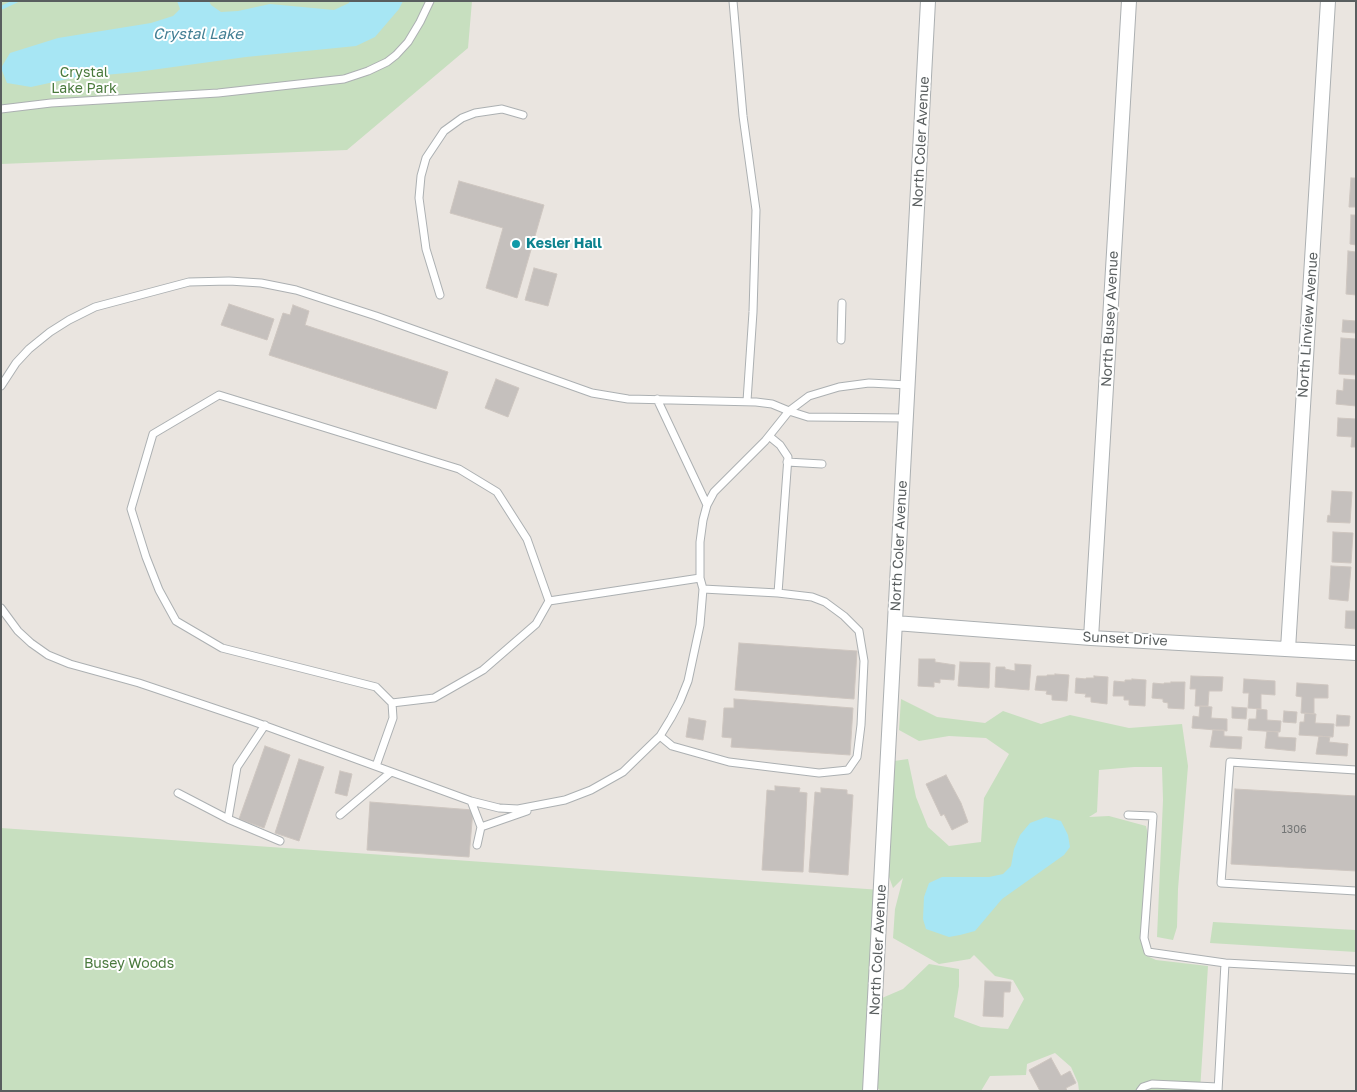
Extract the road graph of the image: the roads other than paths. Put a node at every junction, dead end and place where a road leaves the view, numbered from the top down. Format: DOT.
graph roads {
  1 [pos="430,1"];
  2 [pos="733,1"];
  3 [pos="928,1"];
  4 [pos="1129,1"];
  5 [pos="1328,1"];
  6 [pos="1,109"];
  7 [pos="523,115"];
  8 [pos="440,295"];
  9 [pos="842,303"];
  10 [pos="841,340"];
  11 [pos="908,384"];
  12 [pos="1,386"];
  13 [pos="657,399"];
  14 [pos="747,401"];
  15 [pos="789,411"];
  16 [pos="906,418"];
  17 [pos="769,436"];
  18 [pos="787,462"];
  19 [pos="822,464"];
  20 [pos="707,505"];
  21 [pos="700,578"];
  22 [pos="703,589"];
  23 [pos="778,593"];
  24 [pos="550,601"];
  25 [pos="1,608"];
  26 [pos="895,623"];
  27 [pos="1091,638"];
  28 [pos="1288,649"];
  29 [pos="1356,653"];
  30 [pos="392,702"];
  31 [pos="265,725"];
  32 [pos="660,736"];
  33 [pos="376,766"];
  34 [pos="1356,770"];
  35 [pos="391,772"];
  36 [pos="178,793"];
  37 [pos="471,801"];
  38 [pos="541,806"];
  39 [pos="340,815"];
  40 [pos="1128,815"];
  41 [pos="228,819"];
  42 [pos="481,827"];
  43 [pos="280,841"];
  44 [pos="477,845"];
  45 [pos="1356,891"];
  46 [pos="1225,963"];
  47 [pos="1356,970"];
  48 [pos="1218,1089"];
  49 [pos="870,1091"];
  50 [pos="1140,1091"];
  1 -- 6 [label="lane"];
  2 -- 14 [label="lane"];
  3 -- 11 [label="street, North Coler Avenue"];
  4 -- 27 [label="street, North Busey Avenue"];
  5 -- 28 [label="street, North Linview Avenue"];
  7 -- 8 [label="lane"];
  9 -- 10 [label="lane"];
  11 -- 15 [label="lane"];
  11 -- 16 [label="street, North Coler Avenue"];
  12 -- 13 [label="lane"];
  13 -- 14 [label="lane"];
  13 -- 20 [label="lane"];
  14 -- 15 [label="lane"];
  15 -- 16 [label="lane"];
  15 -- 17 [label="lane"];
  16 -- 26 [label="street, North Coler Avenue"];
  17 -- 18 [label="lane"];
  17 -- 20 [label="lane"];
  18 -- 19 [label="lane"];
  18 -- 23 [label="lane"];
  20 -- 21 [label="lane"];
  21 -- 22 [label="lane"];
  21 -- 24 [label="lane"];
  22 -- 23 [label="lane"];
  22 -- 32 [label="lane"];
  23 -- 32 [label="lane"];
  24 -- 30 [label="lane"];
  24 -- 30 [label="lane"];
  25 -- 31 [label="lane"];
  26 -- 27 [label="street, Sunset Drive"];
  26 -- 49 [label="street, North Coler Avenue"];
  27 -- 28 [label="street, Sunset Drive"];
  28 -- 29 [label="street, Sunset Drive"];
  30 -- 33 [label="lane"];
  31 -- 33 [label="lane"];
  31 -- 41 [label="lane"];
  32 -- 38 [label="lane"];
  33 -- 35 [label="lane"];
  34 -- 45 [label="lane"];
  35 -- 37 [label="lane"];
  35 -- 39 [label="lane"];
  36 -- 41 [label="lane"];
  37 -- 38 [label="lane"];
  37 -- 42 [label="lane"];
  38 -- 42 [label="lane"];
  40 -- 46 [label="lane"];
  41 -- 43 [label="lane"];
  42 -- 44 [label="lane"];
  46 -- 47 [label="lane"];
  46 -- 48 [label="lane"];
  48 -- 50 [label="lane"];
}
